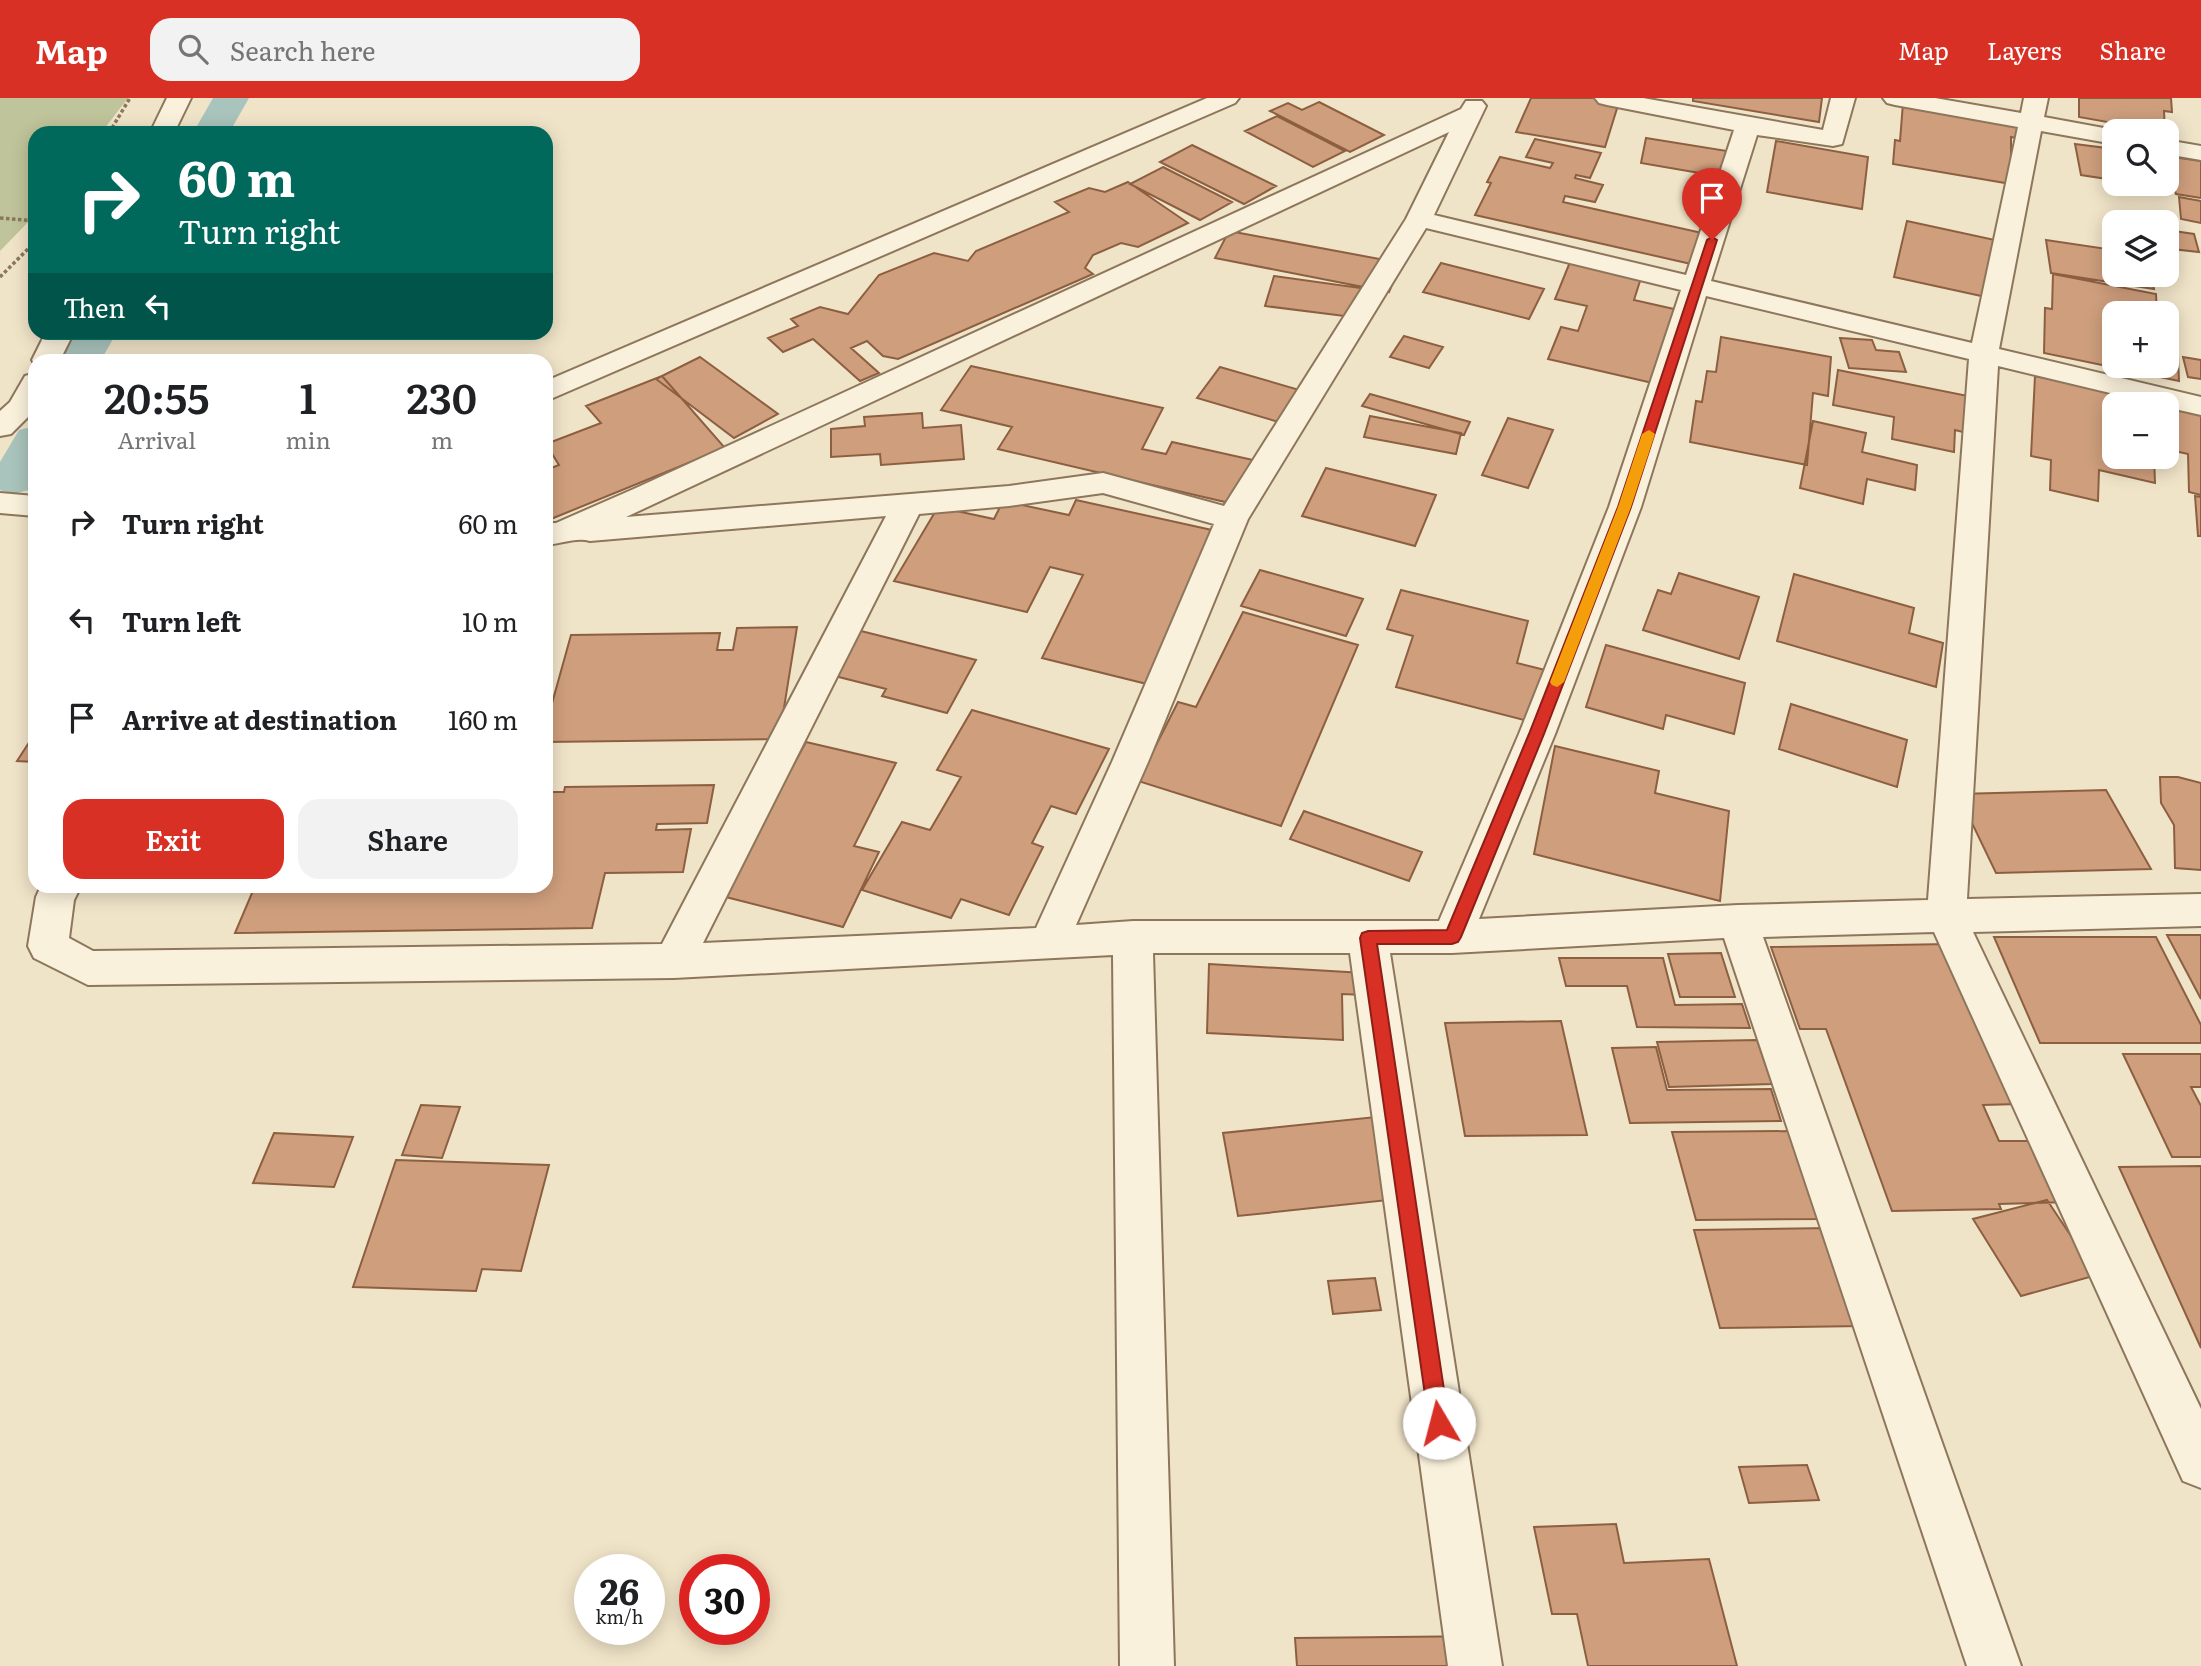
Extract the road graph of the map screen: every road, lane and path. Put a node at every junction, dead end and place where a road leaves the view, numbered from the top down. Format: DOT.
graph roads {
  1 [pos="130,98"];
  2 [pos="179,98"];
  3 [pos="1227,98"];
  4 [pos="1607,98"];
  5 [pos="1843,98"];
  6 [pos="1895,98"];
  7 [pos="1474,106"];
  8 [pos="2034,110"];
  9 [pos="1748,124"];
  10 [pos="112,126"];
  11 [pos="165,126"];
  12 [pos="2102,133"];
  13 [pos="2179,149"];
  14 [pos="2201,153"];
  15 [pos="0,218"];
  16 [pos="1419,219"];
  17 [pos="28,220"];
  18 [pos="28,249"];
  19 [pos="0,277"];
  20 [pos="1697,286"];
  21 [pos="1984,354"];
  22 [pos="553,389"];
  23 [pos="28,395"];
  24 [pos="2201,405"];
  25 [pos="1,429"];
  26 [pos="0,502"];
  27 [pos="28,505"];
  28 [pos="908,505"];
  29 [pos="1232,519"];
  30 [pos="554,533"];
  31 [pos="58,893"];
  32 [pos="2201,910"];
  33 [pos="1946,916"];
  34 [pos="1738,921"];
  35 [pos="1133,937"];
  36 [pos="1452,937"];
  37 [pos="1368,938"];
  38 [pos="1048,944"];
  39 [pos="674,961"];
  40 [pos="2201,1463"];
  41 [pos="1147,1666"];
  42 [pos="1475,1666"];
  43 [pos="1994,1666"];
  1 -- 10 [label="path"];
  2 -- 11 [label="street"];
  3 -- 22 [label="street"];
  4 -- 9 [label="street"];
  5 -- 9 [label="street"];
  6 -- 8 [label="street"];
  7 -- 16 [label="street"];
  7 -- 30 [label="street"];
  8 -- 12 [label="street"];
  8 -- 21 [label="street"];
  9 -- 20 [label="street"];
  13 -- 14 [label="street"];
  15 -- 17 [label="path"];
  16 -- 20 [label="street"];
  16 -- 29 [label="street"];
  18 -- 19 [label="path"];
  20 -- 21 [label="street"];
  20 -- 36 [label="street"];
  21 -- 24 [label="street"];
  21 -- 33 [label="street"];
  23 -- 25 [label="street"];
  26 -- 27 [label="street"];
  28 -- 29 [label="street"];
  28 -- 30 [label="street"];
  28 -- 39 [label="street"];
  29 -- 38 [label="street"];
  31 -- 39 [label="street"];
  32 -- 33 [label="street"];
  33 -- 34 [label="street"];
  33 -- 40 [label="street"];
  34 -- 36 [label="street"];
  34 -- 43 [label="street"];
  35 -- 37 [label="street"];
  35 -- 38 [label="street"];
  35 -- 41 [label="street"];
  36 -- 37 [label="street"];
  37 -- 42 [label="street"];
  38 -- 39 [label="street"];
}
